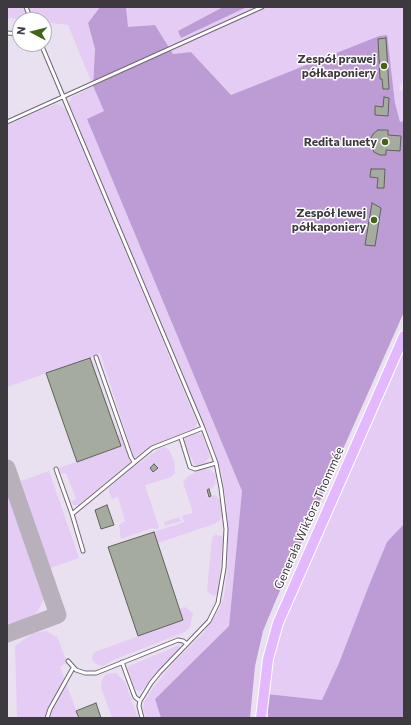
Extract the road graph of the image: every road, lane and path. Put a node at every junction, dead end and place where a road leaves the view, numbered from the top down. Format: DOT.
graph roads {
  1 [pos="262,7"];
  2 [pos="44,52"];
  3 [pos="63,97"];
  4 [pos="7,122"];
  5 [pos="404,336"];
  6 [pos="96,356"];
  7 [pos="203,428"];
  8 [pos="181,438"];
  9 [pos="134,462"];
  10 [pos="216,463"];
  11 [pos="56,469"];
  12 [pos="72,514"];
  13 [pos="83,550"];
  14 [pos="187,644"];
  15 [pos="68,662"];
  16 [pos="122,662"];
  17 [pos="73,668"];
  18 [pos="140,701"];
  19 [pos="47,718"];
  20 [pos="142,718"];
  21 [pos="261,718"];
  1 -- 3 [label="lane"];
  2 -- 3 [label="lane"];
  3 -- 4 [label="lane"];
  3 -- 7 [label="lane"];
  5 -- 21 [label="main road, Generała Wiktora Thommée"];
  6 -- 9 [label="lane"];
  7 -- 8 [label="lane"];
  7 -- 10 [label="lane"];
  8 -- 9 [label="lane"];
  8 -- 10 [label="lane"];
  9 -- 12 [label="lane"];
  10 -- 14 [label="lane"];
  11 -- 12 [label="lane"];
  12 -- 13 [label="lane"];
  14 -- 16 [label="lane"];
  14 -- 18 [label="lane"];
  15 -- 17 [label="lane"];
  16 -- 17 [label="lane"];
  16 -- 18 [label="lane"];
  17 -- 19 [label="lane"];
  18 -- 20 [label="lane"];
}
